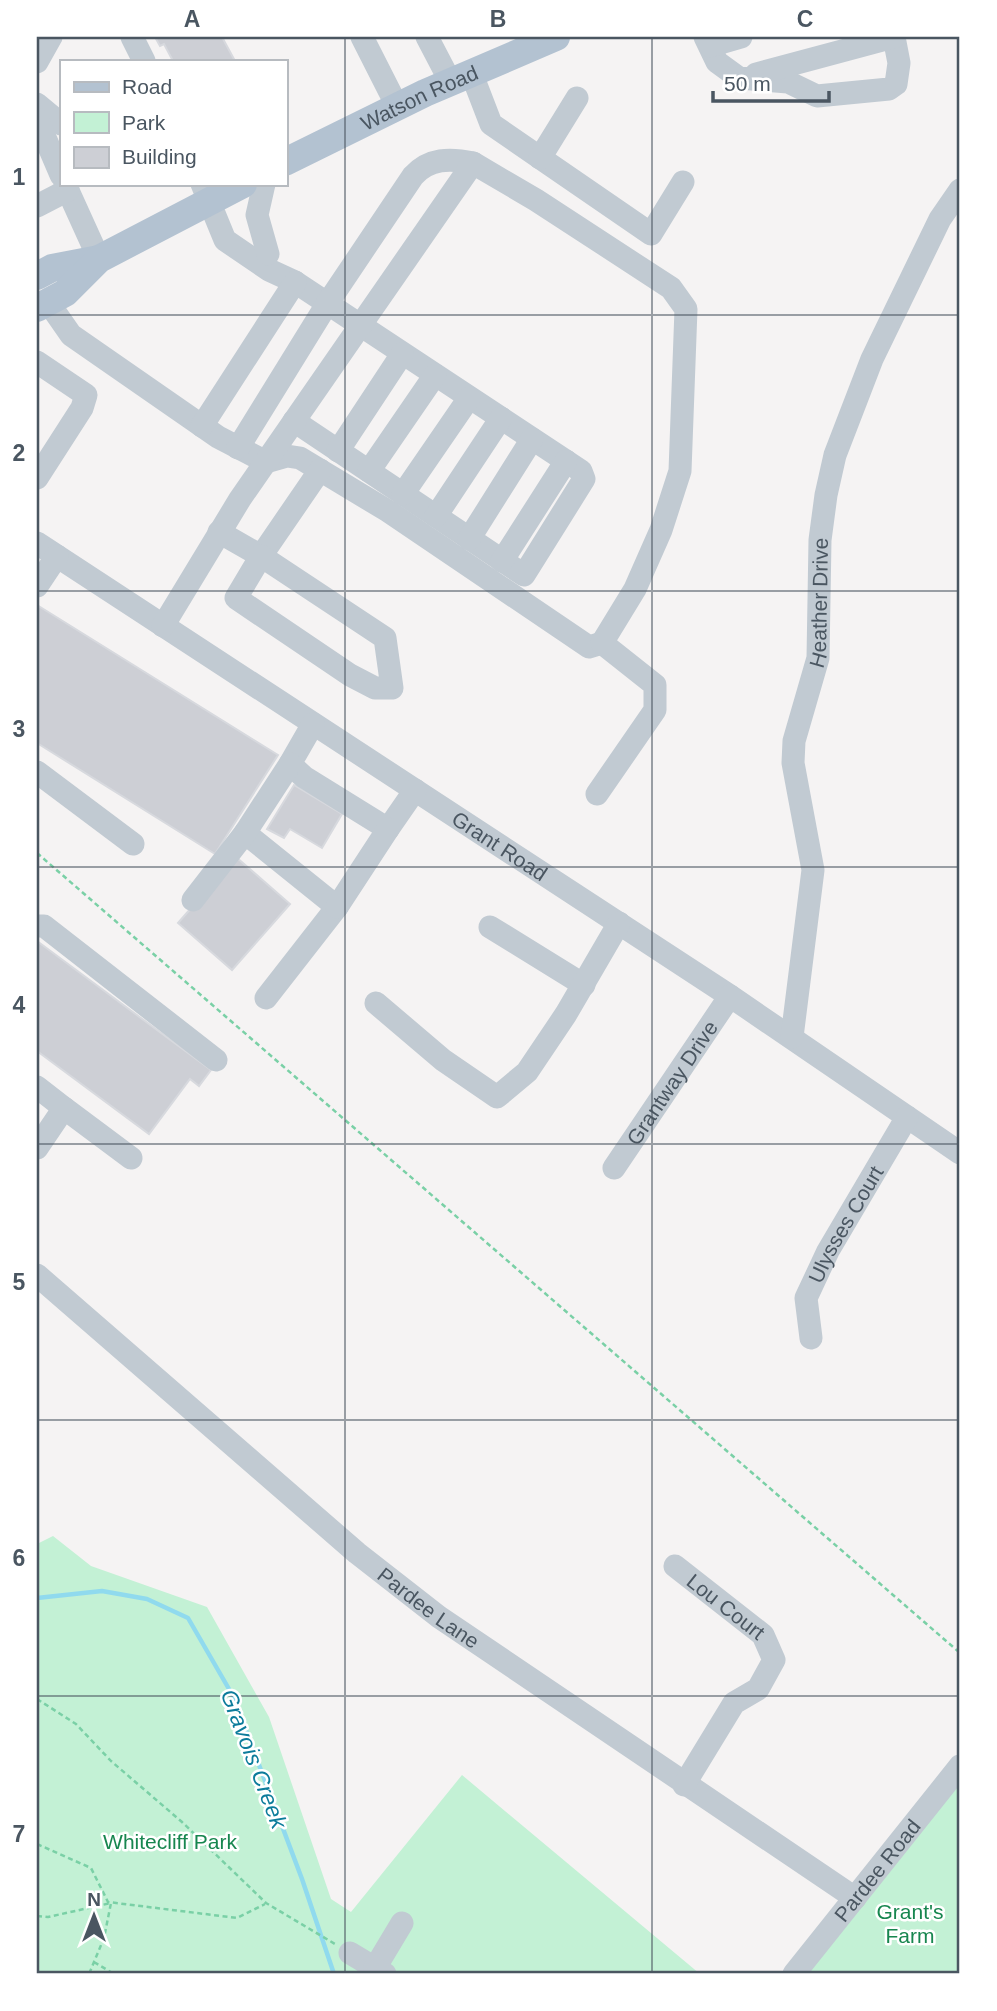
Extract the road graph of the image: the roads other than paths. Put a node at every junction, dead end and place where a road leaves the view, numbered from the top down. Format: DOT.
graph roads {
  1 [pos="51,37"];
  2 [pos="132,37"];
  3 [pos="362,37"];
  4 [pos="427,37"];
  5 [pos="741,37"];
  6 [pos="894,37"];
  7 [pos="542,39"];
  8 [pos="708,42"];
  9 [pos="144,60"];
  10 [pos="37,62"];
  11 [pos="461,77"];
  12 [pos="739,78"];
  13 [pos="577,98"];
  14 [pos="37,104"];
  15 [pos="397,106"];
  16 [pos="37,118"];
  17 [pos="60,123"];
  18 [pos="540,158"];
  19 [pos="287,161"];
  20 [pos="473,163"];
  21 [pos="60,171"];
  22 [pos="683,182"];
  23 [pos="61,186"];
  24 [pos="66,186"];
  25 [pos="234,186"];
  26 [pos="264,186"];
  27 [pos="960,190"];
  28 [pos="206,192"];
  29 [pos="37,206"];
  30 [pos="268,254"];
  31 [pos="99,259"];
  32 [pos="37,276"];
  33 [pos="295,282"];
  34 [pos="327,304"];
  35 [pos="43,305"];
  36 [pos="359,326"];
  37 [pos="402,354"];
  38 [pos="37,362"];
  39 [pos="435,375"];
  40 [pos="469,398"];
  41 [pos="501,418"];
  42 [pos="294,421"];
  43 [pos="202,426"];
  44 [pos="532,439"];
  45 [pos="238,448"];
  46 [pos="338,451"];
  47 [pos="265,462"];
  48 [pos="320,470"];
  49 [pos="369,471"];
  50 [pos="37,478"];
  51 [pos="403,494"];
  52 [pos="436,516"];
  53 [pos="219,532"];
  54 [pos="469,539"];
  55 [pos="37,544"];
  56 [pos="57,556"];
  57 [pos="261,556"];
  58 [pos="37,586"];
  59 [pos="163,626"];
  60 [pos="602,643"];
  61 [pos="313,724"];
  62 [pos="290,764"];
  63 [pos="37,772"];
  64 [pos="415,790"];
  65 [pos="597,794"];
  66 [pos="388,829"];
  67 [pos="245,833"];
  68 [pos="133,844"];
  69 [pos="193,900"];
  70 [pos="337,906"];
  71 [pos="619,923"];
  72 [pos="37,926"];
  73 [pos="491,927"];
  74 [pos="584,985"];
  75 [pos="730,996"];
  76 [pos="266,998"];
  77 [pos="376,1003"];
  78 [pos="792,1037"];
  79 [pos="216,1060"];
  80 [pos="37,1087"];
  81 [pos="64,1108"];
  82 [pos="907,1117"];
  83 [pos="37,1147"];
  84 [pos="960,1153"];
  85 [pos="131,1158"];
  86 [pos="614,1168"];
  87 [pos="37,1275"];
  88 [pos="811,1338"];
  89 [pos="676,1566"];
  90 [pos="960,1766"];
  91 [pos="684,1785"];
  92 [pos="855,1898"];
  93 [pos="402,1923"];
  94 [pos="350,1953"];
  95 [pos="380,1971"];
  96 [pos="794,1974"];
  1 -- 10 [label="street"];
  2 -- 9 [label="street"];
  3 -- 15 [label="street"];
  4 -- 11 [label="street"];
  5 -- 8 [label="street"];
  6 -- 12 [label="street"];
  6 -- 12 [label="street"];
  7 -- 11 [label="main road, Watson Road"];
  8 -- 12 [label="street"];
  11 -- 15 [label="main road, Watson Road"];
  11 -- 18 [label="street"];
  13 -- 18 [label="street"];
  14 -- 17 [label="street"];
  15 -- 19 [label="main road, Watson Road"];
  16 -- 21 [label="street"];
  18 -- 22 [label="street"];
  20 -- 34 [label="street"];
  20 -- 36 [label="street"];
  20 -- 60 [label="street"];
  23 -- 29 [label="street"];
  24 -- 31 [label="street"];
  25 -- 28 [label="main road"];
  26 -- 30 [label="street"];
  27 -- 78 [label="street, Heather Drive"];
  28 -- 30 [label="street"];
  28 -- 31 [label="main road"];
  28 -- 33 [label="street"];
  30 -- 33 [label="street"];
  31 -- 32 [label="main road"];
  31 -- 35 [label="main road"];
  33 -- 34 [label="street"];
  33 -- 43 [label="street"];
  34 -- 36 [label="street"];
  34 -- 45 [label="street"];
  35 -- 43 [label="street"];
  36 -- 37 [label="street"];
  36 -- 42 [label="street"];
  37 -- 39 [label="street"];
  37 -- 46 [label="street"];
  38 -- 50 [label="street"];
  39 -- 40 [label="street"];
  39 -- 49 [label="street"];
  40 -- 41 [label="street"];
  40 -- 51 [label="street"];
  41 -- 44 [label="street"];
  41 -- 52 [label="street"];
  42 -- 46 [label="street"];
  42 -- 47 [label="street"];
  43 -- 45 [label="street"];
  44 -- 54 [label="street"];
  44 -- 54 [label="street"];
  45 -- 47 [label="street"];
  46 -- 49 [label="street"];
  47 -- 48 [label="street"];
  47 -- 53 [label="street"];
  48 -- 57 [label="street"];
  48 -- 60 [label="street"];
  49 -- 51 [label="street"];
  51 -- 52 [label="street"];
  52 -- 54 [label="street"];
  53 -- 57 [label="street"];
  53 -- 59 [label="street"];
  55 -- 56 [label="street, Grant Road"];
  56 -- 58 [label="street"];
  56 -- 59 [label="street, Grant Road"];
  57 -- 57 [label="street"];
  59 -- 61 [label="street, Grant Road"];
  60 -- 65 [label="street"];
  61 -- 62 [label="street"];
  61 -- 64 [label="street, Grant Road"];
  62 -- 66 [label="street"];
  62 -- 67 [label="street"];
  63 -- 68 [label="street"];
  64 -- 66 [label="street"];
  64 -- 71 [label="street, Grant Road"];
  66 -- 70 [label="street"];
  67 -- 69 [label="street"];
  67 -- 70 [label="street"];
  70 -- 76 [label="street"];
  71 -- 74 [label="street"];
  71 -- 75 [label="street, Grant Road"];
  72 -- 79 [label="street"];
  73 -- 74 [label="street"];
  74 -- 77 [label="street"];
  75 -- 78 [label="street, Grant Road"];
  75 -- 86 [label="street, Grantway Drive"];
  78 -- 82 [label="street, Grant Road"];
  80 -- 81 [label="street"];
  81 -- 83 [label="street"];
  81 -- 85 [label="street"];
  82 -- 84 [label="street, Grant Road"];
  82 -- 88 [label="street, Ulysses Court"];
  87 -- 91 [label="street, Pardee Lane"];
  89 -- 91 [label="street, Lou Court"];
  90 -- 92 [label="street, Pardee Road"];
  91 -- 92 [label="street, Pardee Lane"];
  92 -- 96 [label="street, Pardee Road"];
  93 -- 95 [label="street"];
  94 -- 95 [label="street"];
}
